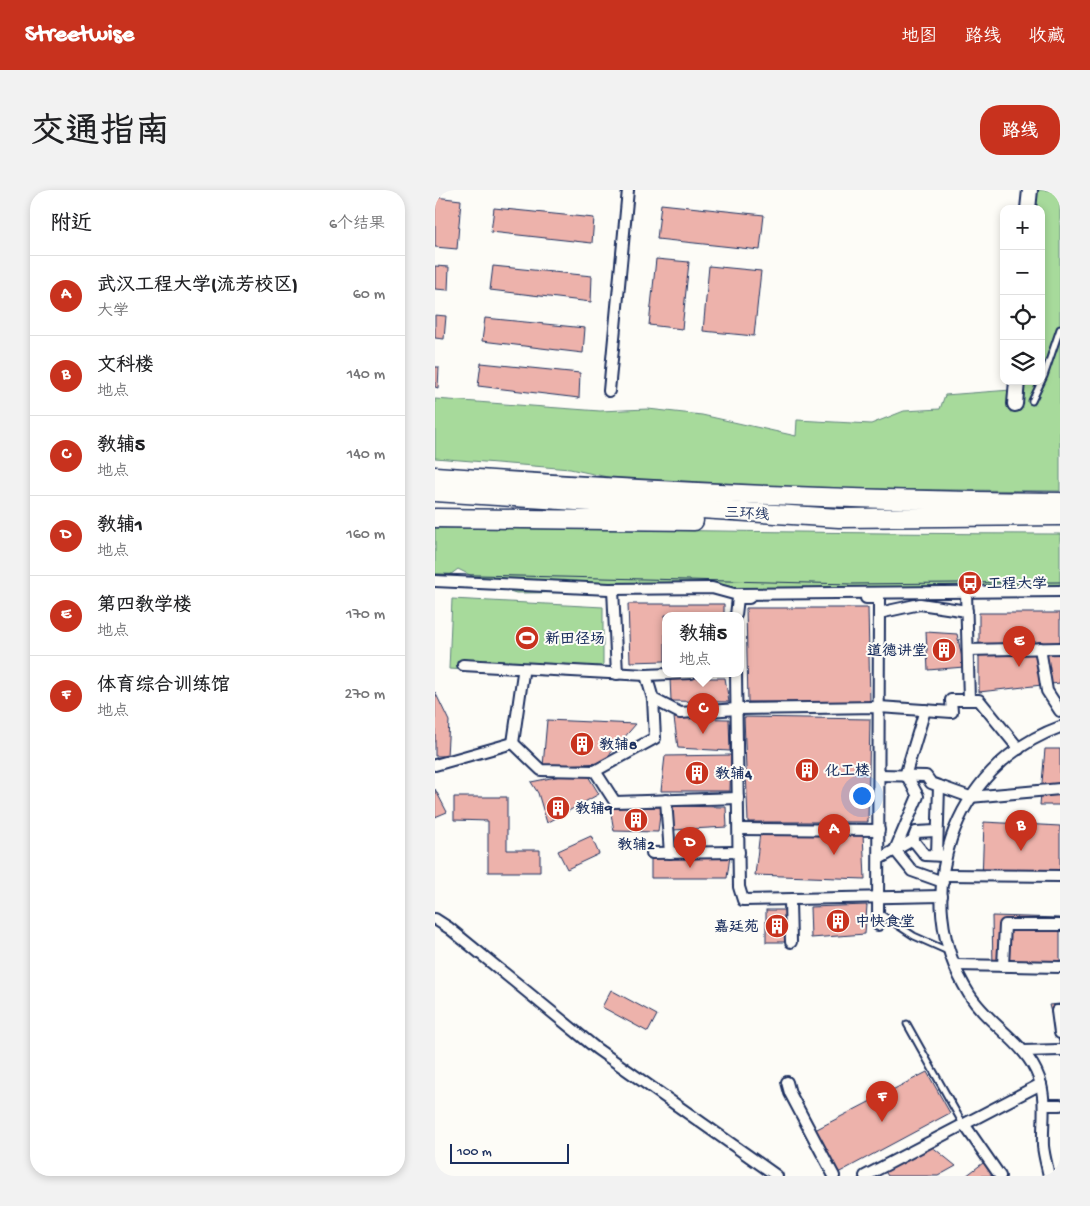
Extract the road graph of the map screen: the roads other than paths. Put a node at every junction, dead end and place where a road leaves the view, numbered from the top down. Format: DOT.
graph roads {
  1 [pos="628,190"];
  2 [pos="1030,190"];
  3 [pos="1029,205"];
  4 [pos="1060,330"];
  5 [pos="1017,385"];
  6 [pos="609,391"];
  7 [pos="1032,401"];
  8 [pos="1015,404"];
  9 [pos="435,466"];
  10 [pos="435,476"];
  11 [pos="626,490"];
  12 [pos="435,492"];
  13 [pos="1060,502"];
  14 [pos="1060,516"];
  15 [pos="435,518"];
  16 [pos="839,518"];
  17 [pos="435,581"];
  18 [pos="613,589"];
  19 [pos="1060,591"];
  20 [pos="920,592"];
  21 [pos="966,592"];
  22 [pos="920,604"];
  23 [pos="967,611"];
  24 [pos="736,612"];
  25 [pos="879,613"];
  26 [pos="1040,648"];
  27 [pos="1060,648"];
  28 [pos="968,650"];
  29 [pos="463,666"];
  30 [pos="523,672"];
  31 [pos="617,674"];
  32 [pos="662,675"];
  33 [pos="646,676"];
  34 [pos="736,677"];
  35 [pos="653,699"];
  36 [pos="969,700"];
  37 [pos="879,707"];
  38 [pos="737,708"];
  39 [pos="925,710"];
  40 [pos="1060,711"];
  41 [pos="1060,727"];
  42 [pos="513,743"];
  43 [pos="1019,749"];
  44 [pos="435,765"];
  45 [pos="595,771"];
  46 [pos="879,776"];
  47 [pos="906,776"];
  48 [pos="939,786"];
  49 [pos="1060,789"];
  50 [pos="970,797"];
  51 [pos="738,798"];
  52 [pos="666,800"];
  53 [pos="739,829"];
  54 [pos="879,830"];
  55 [pos="936,831"];
  56 [pos="913,840"];
  57 [pos="895,850"];
  58 [pos="739,852"];
  59 [pos="652,853"];
  60 [pos="670,853"];
  61 [pos="942,855"];
  62 [pos="879,858"];
  63 [pos="1060,876"];
  64 [pos="944,879"];
  65 [pos="941,896"];
  66 [pos="879,898"];
  67 [pos="790,900"];
  68 [pos="878,913"];
  69 [pos="435,919"];
  70 [pos="879,925"];
  71 [pos="1060,925"];
  72 [pos="791,942"];
  73 [pos="952,953"];
  74 [pos="955,965"];
  75 [pos="1003,966"];
  76 [pos="1060,967"];
  77 [pos="1060,1011"];
  78 [pos="907,1024"];
  79 [pos="1060,1034"];
  80 [pos="1060,1050"];
  81 [pos="1023,1051"];
  82 [pos="787,1082"];
  83 [pos="1041,1084"];
  84 [pos="1044,1105"];
  85 [pos="1060,1105"];
  86 [pos="964,1124"];
  87 [pos="871,1175"];
  88 [pos="777,1176"];
  89 [pos="834,1176"];
  90 [pos="1000,1176"];
  91 [pos="1049,1176"];
  1 -- 6 [label="street"];
  2 -- 3 [label="street"];
  4 -- 7 [label="lane"];
  5 -- 8 [label="street"];
  9 -- 11 [label="highway"];
  10 -- 11 [label="highway, 三环线"];
  11 -- 13 [label="highway, 三环线"];
  12 -- 16 [label="highway, 三环线"];
  14 -- 16 [label="highway, 三环线"];
  15 -- 16 [label="highway"];
  17 -- 18 [label="street"];
  18 -- 20 [label="street"];
  18 -- 31 [label="street"];
  19 -- 21 [label="street"];
  20 -- 21 [label="street"];
  20 -- 22 [label="street"];
  21 -- 23 [label="street"];
  22 -- 23 [label="street"];
  22 -- 25 [label="street"];
  23 -- 28 [label="street"];
  24 -- 25 [label="street"];
  25 -- 37 [label="street"];
  26 -- 27 [label="street"];
  26 -- 28 [label="street"];
  26 -- 40 [label="street"];
  28 -- 36 [label="street"];
  29 -- 31 [label="street"];
  30 -- 42 [label="street"];
  31 -- 33 [label="street"];
  32 -- 33 [label="street"];
  33 -- 35 [label="street"];
  34 -- 38 [label="street"];
  35 -- 38 [label="street"];
  35 -- 45 [label="street"];
  36 -- 39 [label="street"];
  36 -- 43 [label="street"];
  37 -- 38 [label="street"];
  37 -- 39 [label="street"];
  37 -- 46 [label="street"];
  38 -- 51 [label="street"];
  39 -- 47 [label="street"];
  41 -- 43 [label="street"];
  42 -- 44 [label="street"];
  42 -- 45 [label="street"];
  43 -- 50 [label="street"];
  45 -- 52 [label="street"];
  46 -- 47 [label="street"];
  46 -- 54 [label="street"];
  47 -- 48 [label="street"];
  47 -- 57 [label="street"];
  48 -- 50 [label="street"];
  48 -- 55 [label="street"];
  49 -- 50 [label="street"];
  50 -- 61 [label="street"];
  51 -- 52 [label="street"];
  51 -- 53 [label="street"];
  52 -- 60 [label="street"];
  53 -- 54 [label="street"];
  53 -- 58 [label="street"];
  54 -- 62 [label="street"];
  55 -- 56 [label="street"];
  55 -- 61 [label="street"];
  56 -- 57 [label="street"];
  56 -- 61 [label="street"];
  57 -- 62 [label="street"];
  57 -- 64 [label="street"];
  58 -- 60 [label="street"];
  58 -- 67 [label="street"];
  59 -- 60 [label="street"];
  61 -- 64 [label="street"];
  62 -- 66 [label="street"];
  63 -- 64 [label="street"];
  64 -- 65 [label="street"];
  65 -- 66 [label="street"];
  65 -- 73 [label="street"];
  66 -- 67 [label="street"];
  66 -- 68 [label="street"];
  67 -- 72 [label="street"];
  68 -- 70 [label="street"];
  68 -- 73 [label="lane"];
  69 -- 88 [label="street"];
  71 -- 75 [label="street"];
  73 -- 74 [label="street"];
  74 -- 75 [label="street"];
  74 -- 81 [label="street"];
  75 -- 76 [label="street"];
  77 -- 79 [label="street"];
  78 -- 86 [label="lane"];
  80 -- 81 [label="street"];
  81 -- 83 [label="street"];
  82 -- 89 [label="street"];
  83 -- 84 [label="street"];
  83 -- 86 [label="street"];
  84 -- 85 [label="street"];
  84 -- 91 [label="street"];
  86 -- 87 [label="street"];
  86 -- 90 [label="street"];
}
